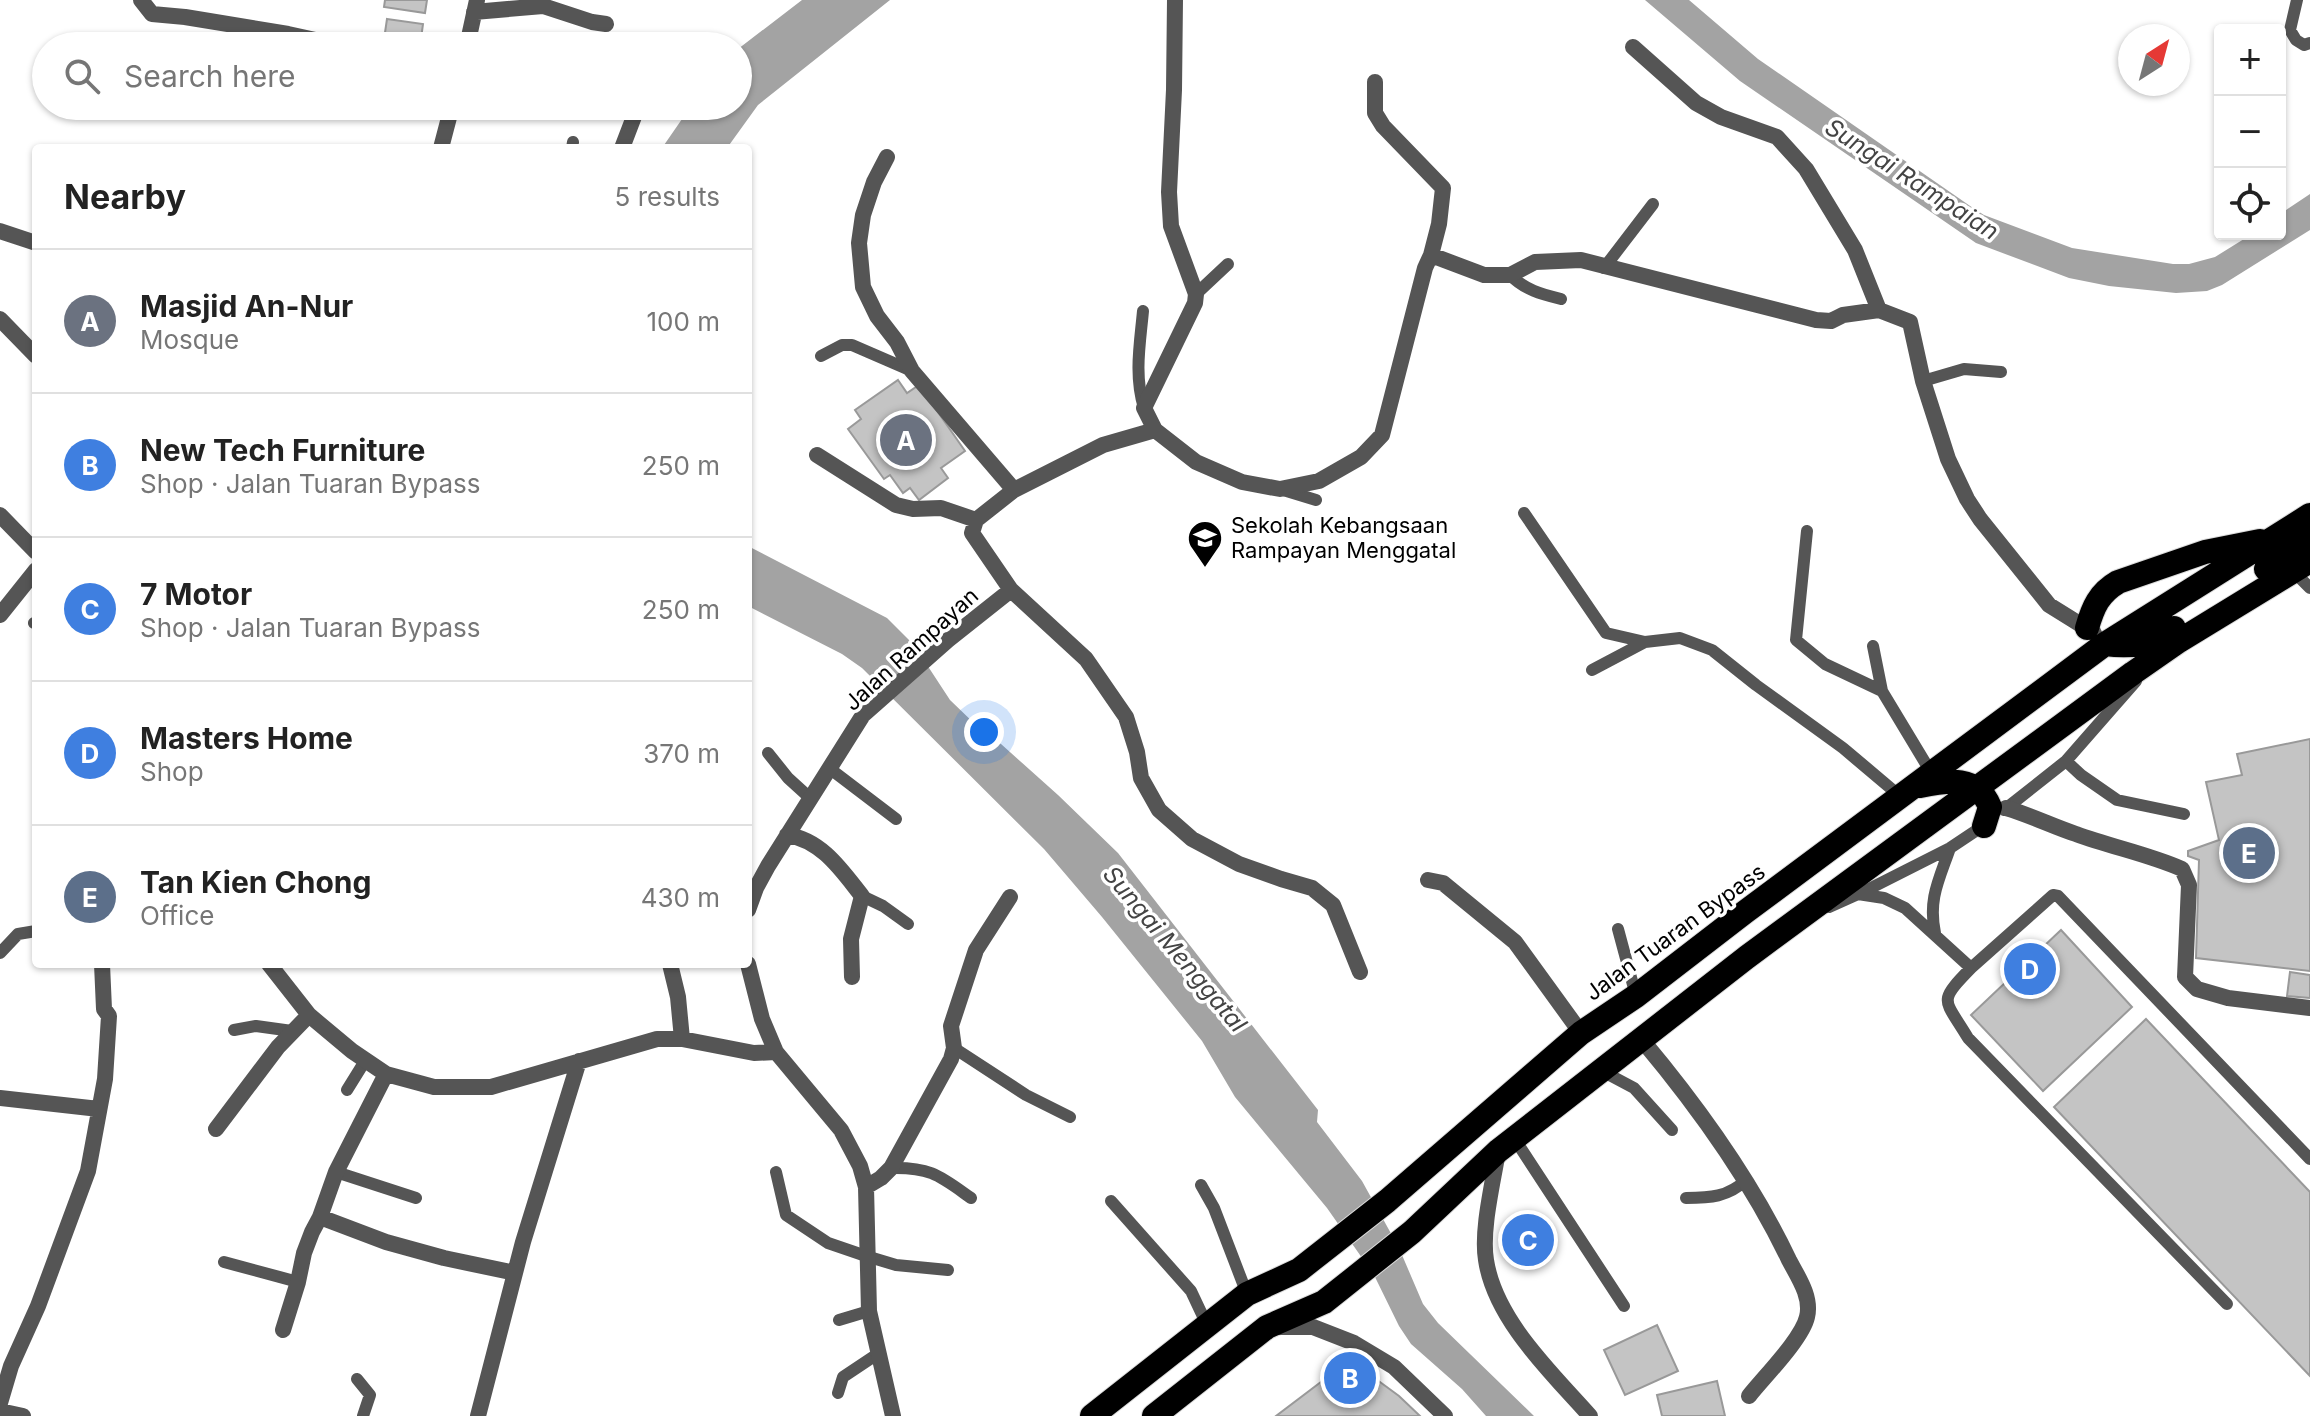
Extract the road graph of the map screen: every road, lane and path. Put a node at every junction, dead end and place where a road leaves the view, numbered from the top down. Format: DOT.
graph roads {
  1 [pos="141,0"];
  2 [pos="1175,0"];
  3 [pos="2297,0"];
  4 [pos="476,6"];
  5 [pos="606,24"];
  6 [pos="276,32"];
  7 [pos="470,32"];
  8 [pos="2310,43"];
  9 [pos="1633,47"];
  10 [pos="1375,82"];
  11 [pos="448,120"];
  12 [pos="633,120"];
  13 [pos="442,144"];
  14 [pos="624,144"];
  15 [pos="887,157"];
  16 [pos="1653,204"];
  17 [pos="0,231"];
  18 [pos="32,242"];
  19 [pos="1431,255"];
  20 [pos="1228,264"];
  21 [pos="1604,268"];
  22 [pos="1510,275"];
  23 [pos="1196,294"];
  24 [pos="1561,299"];
  25 [pos="1879,310"];
  26 [pos="1143,311"];
  27 [pos="0,319"];
  28 [pos="32,352"];
  29 [pos="821,356"];
  30 [pos="912,371"];
  31 [pos="2001,372"];
  32 [pos="1923,381"];
  33 [pos="1144,408"];
  34 [pos="1155,430"];
  35 [pos="817,455"];
  36 [pos="1280,489"];
  37 [pos="1014,490"];
  38 [pos="1316,500"];
  39 [pos="1524,513"];
  40 [pos="0,515"];
  41 [pos="2310,515"];
  42 [pos="976,520"];
  43 [pos="1807,531"];
  44 [pos="2271,539"];
  45 [pos="2310,540"];
  46 [pos="32,542"];
  47 [pos="2304,573"];
  48 [pos="32,575"];
  49 [pos="1011,590"];
  50 [pos="0,615"];
  51 [pos="2096,636"];
  52 [pos="1645,642"];
  53 [pos="1873,646"];
  54 [pos="2149,662"];
  55 [pos="1592,670"];
  56 [pos="1882,691"];
  57 [pos="768,753"];
  58 [pos="2066,761"];
  59 [pos="829,768"];
  60 [pos="1916,786"];
  61 [pos="1976,789"];
  62 [pos="810,798"];
  63 [pos="2006,808"];
  64 [pos="2184,814"];
  65 [pos="896,819"];
  66 [pos="1984,826"];
  67 [pos="787,835"];
  68 [pos="1950,848"];
  69 [pos="1428,880"];
  70 [pos="1858,894"];
  71 [pos="862,896"];
  72 [pos="1010,897"];
  73 [pos="752,899"];
  74 [pos="908,924"];
  75 [pos="1792,924"];
  76 [pos="1618,929"];
  77 [pos="32,932"];
  78 [pos="1935,934"];
  79 [pos="0,953"];
  80 [pos="102,968"];
  81 [pos="272,968"];
  82 [pos="671,968"];
  83 [pos="749,968"];
  84 [pos="1971,968"];
  85 [pos="1360,972"];
  86 [pos="852,977"];
  87 [pos="1636,996"];
  88 [pos="2310,1008"];
  89 [pos="309,1015"];
  90 [pos="234,1030"];
  91 [pos="292,1031"];
  92 [pos="1581,1033"];
  93 [pos="682,1039"];
  94 [pos="1642,1040"];
  95 [pos="954,1048"];
  96 [pos="776,1052"];
  97 [pos="365,1061"];
  98 [pos="579,1061"];
  99 [pos="1602,1071"];
  100 [pos="386,1074"];
  101 [pos="347,1090"];
  102 [pos="0,1098"];
  103 [pos="99,1109"];
  104 [pos="1070,1117"];
  105 [pos="216,1129"];
  106 [pos="1672,1130"];
  107 [pos="1506,1144"];
  108 [pos="2310,1159"];
  109 [pos="891,1168"];
  110 [pos="336,1172"];
  111 [pos="776,1172"];
  112 [pos="1746,1180"];
  113 [pos="1201,1185"];
  114 [pos="866,1187"];
  115 [pos="416,1198"];
  116 [pos="971,1198"];
  117 [pos="1686,1198"];
  118 [pos="1111,1201"];
  119 [pos="320,1217"];
  120 [pos="866,1256"];
  121 [pos="224,1262"];
  122 [pos="948,1270"];
  123 [pos="515,1273"];
  124 [pos="298,1282"];
  125 [pos="1247,1294"];
  126 [pos="2227,1304"];
  127 [pos="1624,1306"];
  128 [pos="869,1311"];
  129 [pos="839,1320"];
  130 [pos="1207,1325"];
  131 [pos="1267,1327"];
  132 [pos="283,1330"];
  133 [pos="879,1353"];
  134 [pos="357,1379"];
  135 [pos="838,1393"];
  136 [pos="1749,1396"];
  137 [pos="0,1403"];
  138 [pos="0,1411"];
  139 [pos="23,1416"];
  140 [pos="363,1416"];
  141 [pos="478,1416"];
  142 [pos="893,1416"];
  143 [pos="1092,1416"];
  144 [pos="1154,1416"];
  145 [pos="1445,1416"];
  146 [pos="1590,1416"];
  1 -- 6 [label="street"];
  2 -- 23 [label="street"];
  3 -- 8 [label="lane"];
  4 -- 5 [label="street"];
  4 -- 7 [label="street"];
  9 -- 25 [label="street"];
  10 -- 19 [label="street"];
  11 -- 13 [label="street"];
  12 -- 14 [label="street"];
  15 -- 30 [label="street"];
  16 -- 21 [label="lane"];
  17 -- 18 [label="street"];
  19 -- 22 [label="street"];
  19 -- 36 [label="street"];
  20 -- 23 [label="lane"];
  21 -- 22 [label="street"];
  21 -- 25 [label="street"];
  22 -- 24 [label="lane"];
  23 -- 33 [label="street"];
  25 -- 32 [label="street"];
  26 -- 33 [label="lane"];
  27 -- 28 [label="street"];
  29 -- 30 [label="lane"];
  30 -- 37 [label="street"];
  31 -- 32 [label="lane"];
  32 -- 51 [label="street"];
  33 -- 34 [label="street"];
  34 -- 36 [label="street"];
  34 -- 37 [label="street"];
  35 -- 42 [label="street"];
  36 -- 38 [label="lane"];
  37 -- 42 [label="street"];
  39 -- 52 [label="lane"];
  40 -- 46 [label="street"];
  41 -- 44 [label="highway, Jalan Tuaran Bypass"];
  42 -- 49 [label="street"];
  43 -- 56 [label="lane"];
  44 -- 51 [label="highway, Jalan Tuaran Bypass"];
  44 -- 51 [label="highway"];
  45 -- 51 [label="highway"];
  47 -- 54 [label="highway"];
  48 -- 50 [label="street"];
  49 -- 59 [label="street, Jalan Rampayan"];
  49 -- 85 [label="street"];
  51 -- 60 [label="highway, Jalan Tuaran Bypass"];
  52 -- 55 [label="lane"];
  52 -- 60 [label="lane"];
  53 -- 56 [label="lane"];
  54 -- 58 [label="lane"];
  54 -- 61 [label="highway"];
  56 -- 60 [label="lane"];
  57 -- 62 [label="lane"];
  58 -- 63 [label="lane"];
  58 -- 64 [label="lane"];
  59 -- 62 [label="street, Jalan Rampayan"];
  59 -- 65 [label="lane"];
  60 -- 61 [label="highway"];
  60 -- 87 [label="highway, Jalan Tuaran Bypass"];
  61 -- 66 [label="highway"];
  61 -- 75 [label="highway"];
  62 -- 67 [label="street, Jalan Rampayan"];
  63 -- 66 [label="lane"];
  63 -- 88 [label="street"];
  66 -- 68 [label="lane"];
  67 -- 71 [label="street"];
  67 -- 73 [label="street, Jalan Rampayan"];
  68 -- 70 [label="lane"];
  68 -- 78 [label="lane"];
  69 -- 92 [label="street"];
  70 -- 75 [label="lane"];
  70 -- 78 [label="lane"];
  71 -- 74 [label="lane"];
  71 -- 86 [label="street"];
  72 -- 95 [label="street"];
  75 -- 94 [label="highway"];
  76 -- 87 [label="lane"];
  77 -- 79 [label="lane"];
  78 -- 84 [label="lane"];
  80 -- 103 [label="street"];
  81 -- 89 [label="street"];
  82 -- 93 [label="street"];
  83 -- 96 [label="street"];
  84 -- 108 [label="lane"];
  84 -- 126 [label="lane"];
  87 -- 92 [label="highway, Jalan Tuaran Bypass"];
  89 -- 91 [label="street"];
  89 -- 97 [label="street"];
  90 -- 91 [label="lane"];
  91 -- 105 [label="street"];
  92 -- 125 [label="highway, Jalan Tuaran Bypass"];
  93 -- 96 [label="street"];
  93 -- 98 [label="street"];
  94 -- 99 [label="highway"];
  94 -- 112 [label="street"];
  95 -- 104 [label="lane"];
  95 -- 109 [label="street"];
  96 -- 114 [label="street"];
  97 -- 100 [label="street"];
  97 -- 101 [label="lane"];
  98 -- 100 [label="street"];
  98 -- 123 [label="street"];
  99 -- 106 [label="lane"];
  99 -- 107 [label="highway"];
  100 -- 110 [label="street"];
  102 -- 103 [label="street"];
  103 -- 137 [label="street"];
  107 -- 127 [label="lane"];
  107 -- 131 [label="highway"];
  107 -- 146 [label="street"];
  109 -- 114 [label="street"];
  109 -- 116 [label="lane"];
  110 -- 115 [label="lane"];
  110 -- 119 [label="street"];
  111 -- 120 [label="lane"];
  112 -- 117 [label="lane"];
  112 -- 136 [label="street"];
  113 -- 125 [label="lane"];
  114 -- 120 [label="street"];
  118 -- 130 [label="lane"];
  119 -- 123 [label="street"];
  119 -- 124 [label="street"];
  120 -- 122 [label="lane"];
  120 -- 128 [label="street"];
  121 -- 124 [label="lane"];
  123 -- 141 [label="street"];
  124 -- 132 [label="street"];
  125 -- 130 [label="highway, Jalan Tuaran Bypass"];
  128 -- 129 [label="lane"];
  128 -- 133 [label="street"];
  130 -- 143 [label="highway, Jalan Tuaran Bypass"];
  131 -- 144 [label="highway"];
  131 -- 145 [label="street"];
  133 -- 135 [label="lane"];
  133 -- 142 [label="street"];
  134 -- 140 [label="lane"];
  138 -- 139 [label="street"];
}
